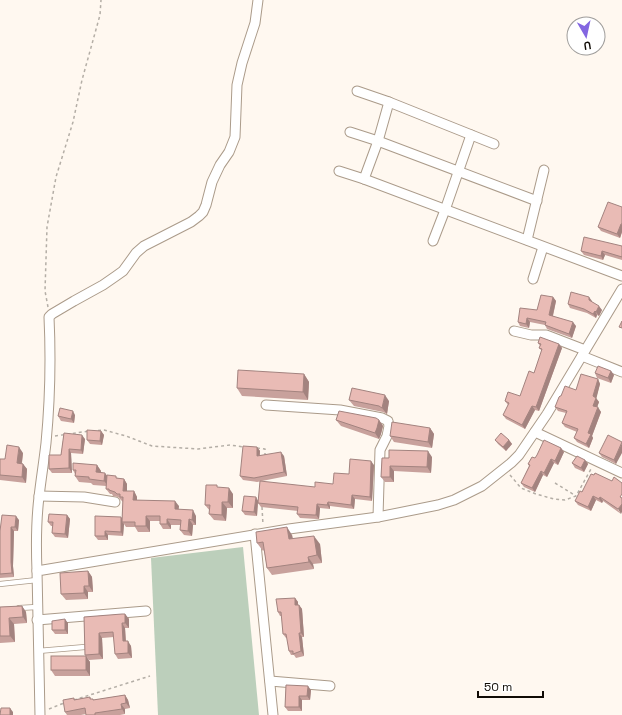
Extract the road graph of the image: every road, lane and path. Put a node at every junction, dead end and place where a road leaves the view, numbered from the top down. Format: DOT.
graph roads {
  1 [pos="101,0"];
  2 [pos="258,0"];
  3 [pos="357,91"];
  4 [pos="389,102"];
  5 [pos="350,132"];
  6 [pos="471,135"];
  7 [pos="378,141"];
  8 [pos="494,144"];
  9 [pos="544,170"];
  10 [pos="339,171"];
  11 [pos="458,171"];
  12 [pos="364,179"];
  13 [pos="537,201"];
  14 [pos="445,210"];
  15 [pos="527,240"];
  16 [pos="433,241"];
  17 [pos="543,246"];
  18 [pos="622,276"];
  19 [pos="533,279"];
  20 [pos="622,289"];
  21 [pos="49,317"];
  22 [pos="514,331"];
  23 [pos="584,353"];
  24 [pos="622,372"];
  25 [pos="266,405"];
  26 [pos="535,432"];
  27 [pos="46,437"];
  28 [pos="244,447"];
  29 [pos="251,448"];
  30 [pos="265,456"];
  31 [pos="596,460"];
  32 [pos="505,468"];
  33 [pos="622,473"];
  34 [pos="555,483"];
  35 [pos="39,496"];
  36 [pos="576,496"];
  37 [pos="115,502"];
  38 [pos="262,505"];
  39 [pos="378,517"];
  40 [pos="259,533"];
  41 [pos="37,571"];
  42 [pos="37,580"];
  43 [pos="0,584"];
  44 [pos="37,607"];
  45 [pos="15,608"];
  46 [pos="146,611"];
  47 [pos="37,620"];
  48 [pos="85,647"];
  49 [pos="38,651"];
  50 [pos="150,676"];
  51 [pos="270,681"];
  52 [pos="330,686"];
  53 [pos="74,700"];
  54 [pos="67,702"];
  55 [pos="40,714"];
  56 [pos="273,715"];
  1 -- 21 [label="path"];
  2 -- 21 [label="street"];
  3 -- 4 [label="street"];
  4 -- 6 [label="street"];
  4 -- 7 [label="street"];
  5 -- 7 [label="street"];
  6 -- 8 [label="street"];
  6 -- 11 [label="street"];
  7 -- 11 [label="street"];
  7 -- 12 [label="street"];
  9 -- 13 [label="street"];
  10 -- 12 [label="street"];
  11 -- 13 [label="street"];
  11 -- 14 [label="street"];
  12 -- 14 [label="street"];
  13 -- 15 [label="street"];
  14 -- 15 [label="street"];
  14 -- 16 [label="street"];
  15 -- 17 [label="street"];
  17 -- 18 [label="street"];
  17 -- 19 [label="street"];
  20 -- 23 [label="street"];
  21 -- 27 [label="street"];
  22 -- 23 [label="street"];
  23 -- 24 [label="street"];
  23 -- 26 [label="street"];
  25 -- 39 [label="street"];
  26 -- 31 [label="street"];
  26 -- 32 [label="street"];
  27 -- 28 [label="path"];
  27 -- 35 [label="street"];
  29 -- 30 [label="path"];
  31 -- 33 [label="street"];
  31 -- 36 [label="path"];
  32 -- 36 [label="path"];
  32 -- 39 [label="street"];
  34 -- 36 [label="path"];
  35 -- 37 [label="street"];
  35 -- 41 [label="street"];
  38 -- 40 [label="path"];
  39 -- 40 [label="street"];
  40 -- 41 [label="street"];
  40 -- 51 [label="street"];
  41 -- 42 [label="street"];
  42 -- 43 [label="lane"];
  42 -- 44 [label="street"];
  44 -- 45 [label="lane"];
  44 -- 47 [label="street"];
  46 -- 47 [label="street"];
  47 -- 49 [label="street"];
  48 -- 49 [label="lane"];
  49 -- 55 [label="street"];
  50 -- 53 [label="path"];
  51 -- 52 [label="street"];
  51 -- 56 [label="street"];
  54 -- 55 [label="path"];
}
